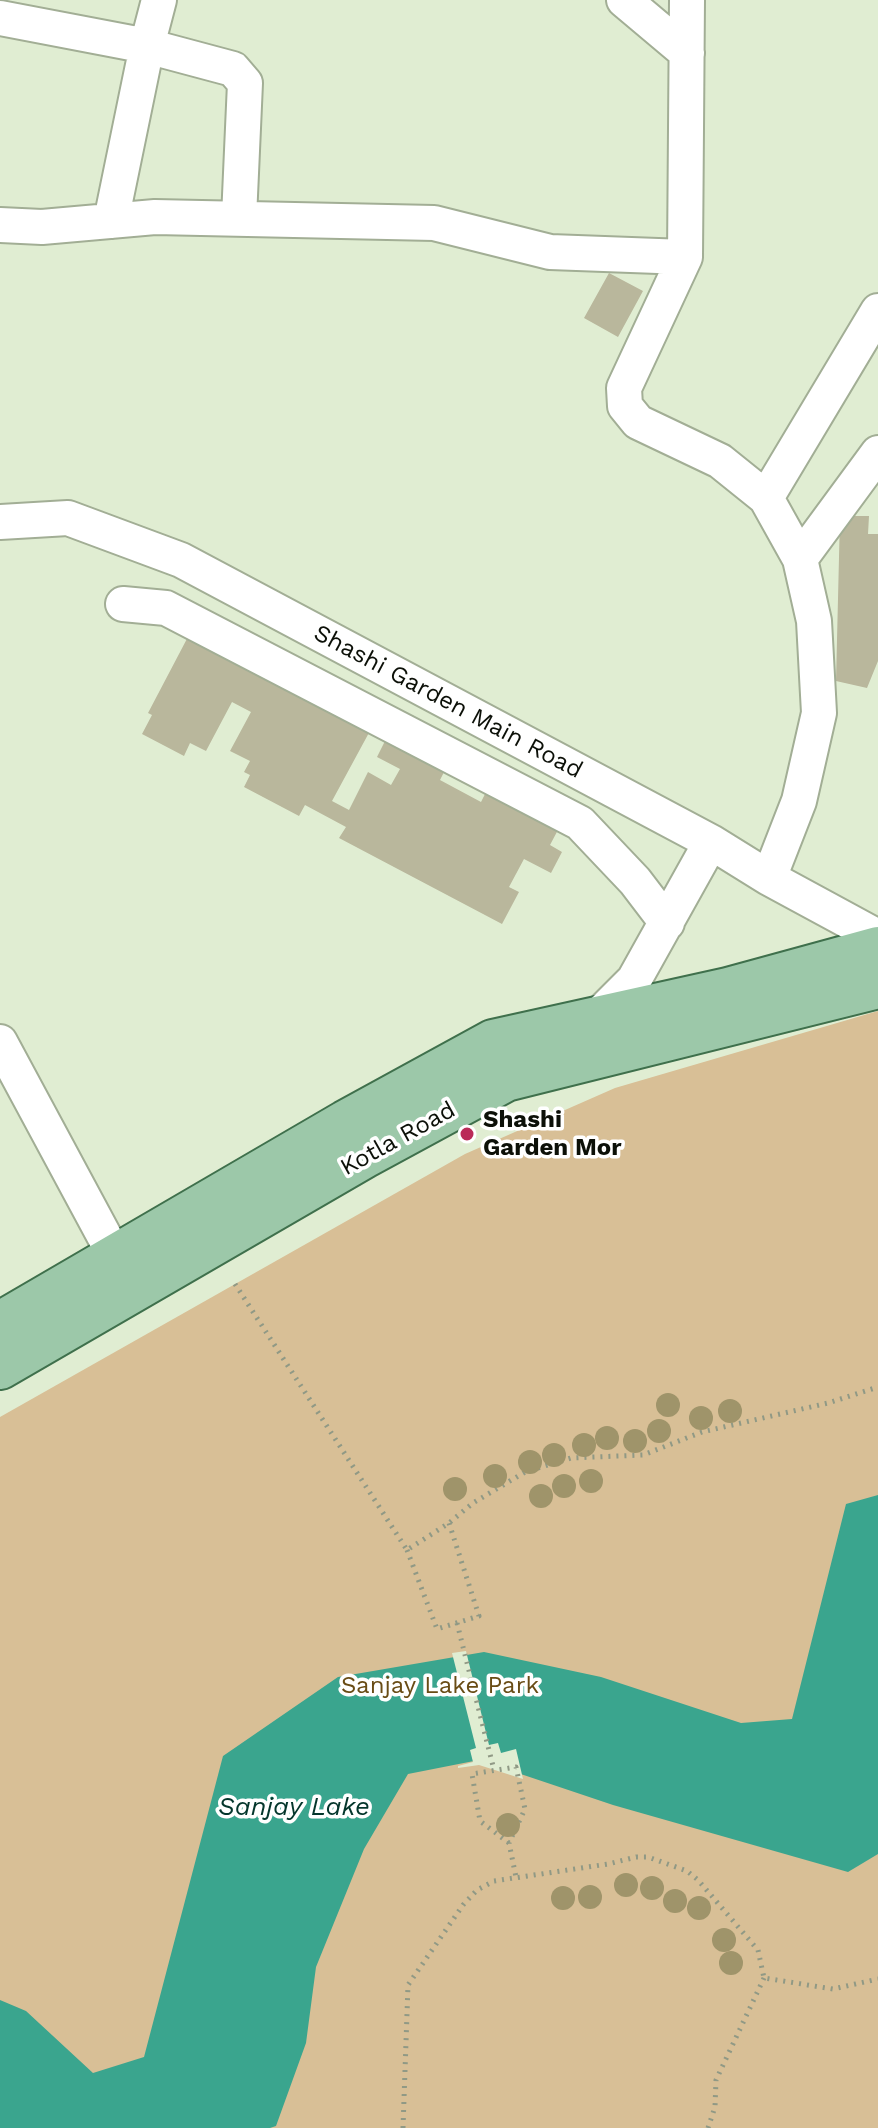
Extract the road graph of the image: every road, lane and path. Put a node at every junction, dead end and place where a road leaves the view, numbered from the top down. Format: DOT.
graph roads {
  1 [pos="159,0"];
  2 [pos="624,0"];
  3 [pos="687,0"];
  4 [pos="0,18"];
  5 [pos="147,46"];
  6 [pos="687,53"];
  7 [pos="239,218"];
  8 [pos="111,221"];
  9 [pos="0,225"];
  10 [pos="685,257"];
  11 [pos="878,311"];
  12 [pos="878,453"];
  13 [pos="766,498"];
  14 [pos="0,522"];
  15 [pos="800,559"];
  16 [pos="123,604"];
  17 [pos="711,842"];
  18 [pos="769,878"];
  19 [pos="667,923"];
  20 [pos="878,937"];
  21 [pos="878,948"];
  22 [pos="878,987"];
  23 [pos="596,1018"];
  24 [pos="0,1042"];
  25 [pos="115,1256"];
  26 [pos="235,1284"];
  27 [pos="0,1323"];
  28 [pos="0,1368"];
  29 [pos="878,1387"];
  30 [pos="449,1523"];
  31 [pos="407,1550"];
  32 [pos="457,1623"];
  33 [pos="494,1770"];
  34 [pos="509,1843"];
  35 [pos="516,1877"];
  36 [pos="764,1978"];
  37 [pos="878,1979"];
  38 [pos="403,2128"];
  39 [pos="708,2128"];
  1 -- 5 [label="street"];
  2 -- 6 [label="street"];
  3 -- 6 [label="street"];
  4 -- 5 [label="street"];
  5 -- 7 [label="street"];
  5 -- 8 [label="street"];
  6 -- 10 [label="street"];
  7 -- 8 [label="street"];
  7 -- 10 [label="street"];
  8 -- 9 [label="street"];
  10 -- 13 [label="street"];
  11 -- 13 [label="street"];
  12 -- 15 [label="street"];
  13 -- 15 [label="street"];
  14 -- 17 [label="street, Shashi Garden Main Road"];
  15 -- 18 [label="street"];
  16 -- 19 [label="street"];
  17 -- 18 [label="street, Shashi Garden Main Road"];
  17 -- 19 [label="street"];
  18 -- 20 [label="street, Shashi Garden Main Road"];
  19 -- 23 [label="street"];
  21 -- 23 [label="main road, Kotla Road"];
  22 -- 28 [label="main road, Kotla Road"];
  23 -- 25 [label="main road, Kotla Road"];
  24 -- 25 [label="street"];
  25 -- 27 [label="main road, Kotla Road"];
  26 -- 31 [label="path"];
  29 -- 30 [label="path"];
  30 -- 31 [label="path"];
  30 -- 32 [label="path"];
  31 -- 32 [label="path"];
  32 -- 33 [label="path"];
  33 -- 34 [label="path"];
  33 -- 34 [label="path"];
  34 -- 35 [label="path"];
  35 -- 36 [label="path"];
  35 -- 38 [label="path"];
  36 -- 37 [label="path"];
  36 -- 39 [label="path"];
}
